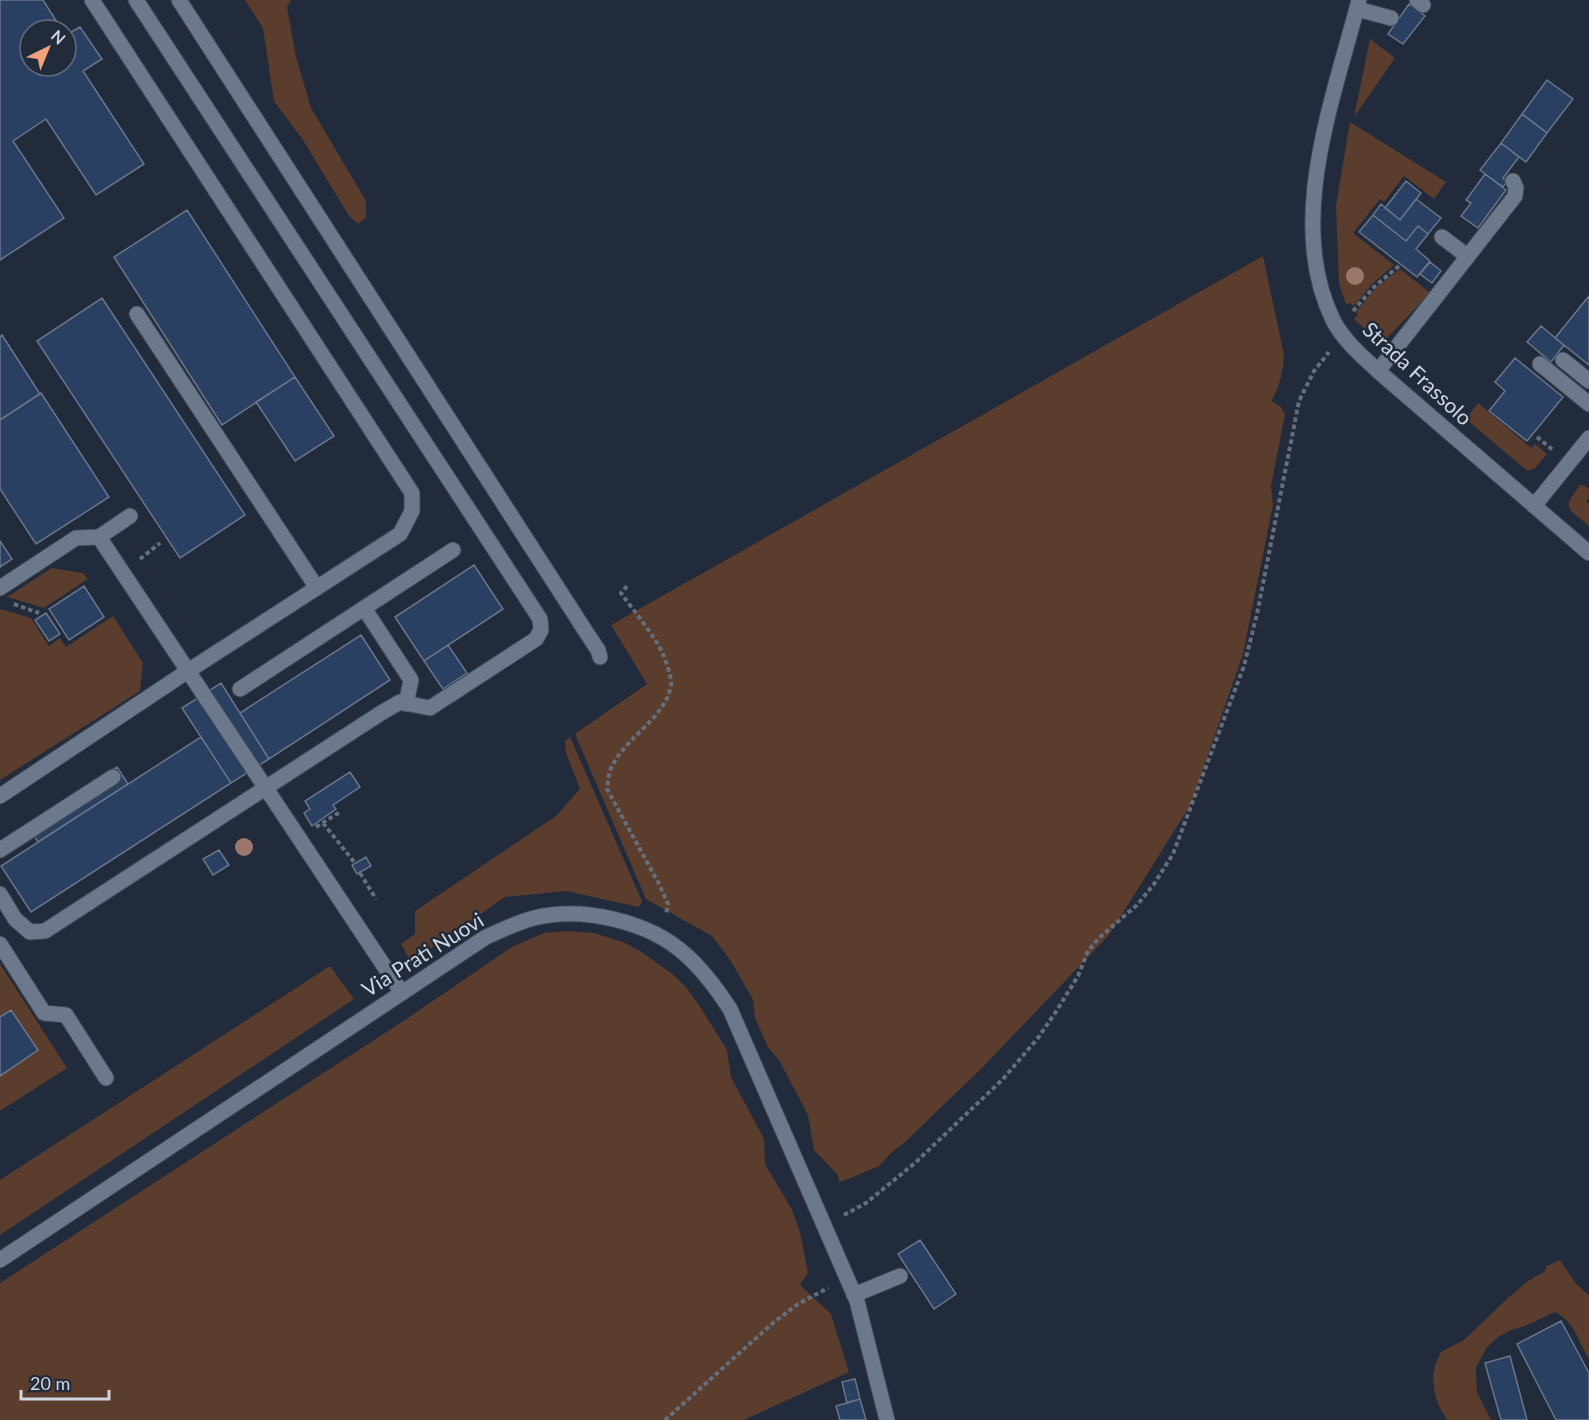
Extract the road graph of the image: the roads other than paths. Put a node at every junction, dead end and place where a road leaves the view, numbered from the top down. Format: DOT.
graph roads {
  1 [pos="92,0"];
  2 [pos="136,0"];
  3 [pos="179,0"];
  4 [pos="1358,4"];
  5 [pos="1391,18"];
  6 [pos="1513,181"];
  7 [pos="1442,237"];
  8 [pos="1467,256"];
  9 [pos="137,314"];
  10 [pos="1563,360"];
  11 [pos="1540,364"];
  12 [pos="1377,371"];
  13 [pos="1589,381"];
  14 [pos="1589,404"];
  15 [pos="1589,438"];
  16 [pos="1534,506"];
  17 [pos="130,516"];
  18 [pos="99,537"];
  19 [pos="453,550"];
  20 [pos="1589,553"];
  21 [pos="0,588"];
  22 [pos="316,588"];
  23 [pos="364,608"];
  24 [pos="600,657"];
  25 [pos="188,671"];
  26 [pos="240,689"];
  27 [pos="406,704"];
  28 [pos="113,777"];
  29 [pos="266,788"];
  30 [pos="0,796"];
  31 [pos="0,850"];
  32 [pos="0,894"];
  33 [pos="0,944"];
  34 [pos="402,993"];
  35 [pos="106,1078"];
  36 [pos="0,1260"];
  37 [pos="900,1276"];
  38 [pos="856,1298"];
  39 [pos="887,1420"];
  1 -- 22 [label="street"];
  2 -- 27 [label="street"];
  3 -- 24 [label="street"];
  4 -- 5 [label="street"];
  4 -- 12 [label="street, Strada Frassolo"];
  6 -- 8 [label="street"];
  7 -- 8 [label="street"];
  8 -- 12 [label="street"];
  9 -- 22 [label="street"];
  10 -- 13 [label="street"];
  11 -- 14 [label="street"];
  12 -- 16 [label="street, Strada Frassolo"];
  15 -- 16 [label="street"];
  16 -- 20 [label="street, Strada Frassolo"];
  17 -- 18 [label="street"];
  18 -- 21 [label="street"];
  18 -- 25 [label="street"];
  19 -- 23 [label="street"];
  22 -- 25 [label="street"];
  23 -- 26 [label="street"];
  23 -- 27 [label="street"];
  25 -- 29 [label="street"];
  25 -- 30 [label="street"];
  27 -- 29 [label="street"];
  28 -- 31 [label="street"];
  29 -- 32 [label="street"];
  29 -- 34 [label="street"];
  33 -- 35 [label="street"];
  34 -- 36 [label="street, Via Prati Nuovi"];
  34 -- 38 [label="street, Via Prati Nuovi"];
  37 -- 38 [label="street"];
  38 -- 39 [label="street, Via Prati Nuovi"];
}
